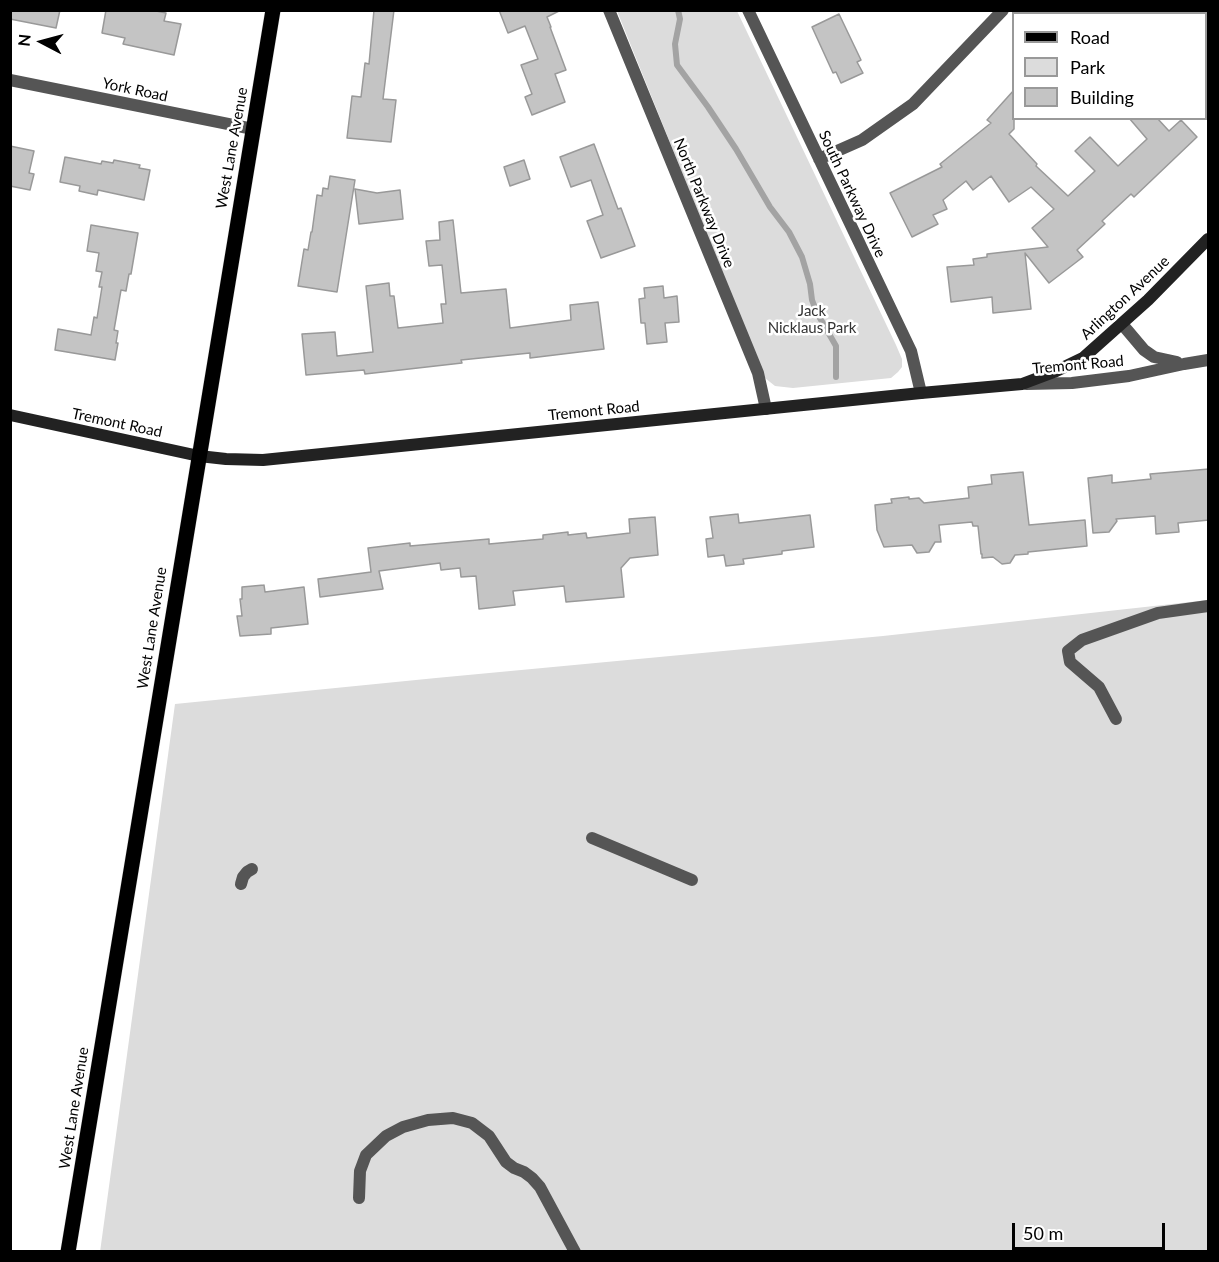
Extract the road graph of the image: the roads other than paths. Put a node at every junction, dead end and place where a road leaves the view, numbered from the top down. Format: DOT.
graph roads {
  1 [pos="273,10"];
  2 [pos="609,10"];
  3 [pos="748,10"];
  4 [pos="1003,10"];
  5 [pos="10,80"];
  6 [pos="253,129"];
  7 [pos="819,159"];
  8 [pos="1209,239"];
  9 [pos="1122,324"];
  10 [pos="1209,360"];
  11 [pos="1184,364"];
  12 [pos="1022,384"];
  13 [pos="921,393"];
  14 [pos="766,409"];
  15 [pos="10,415"];
  16 [pos="199,456"];
  17 [pos="1209,606"];
  18 [pos="1116,718"];
  19 [pos="592,838"];
  20 [pos="252,868"];
  21 [pos="692,879"];
  22 [pos="241,884"];
  23 [pos="358,1198"];
  24 [pos="68,1251"];
  25 [pos="576,1251"];
  1 -- 6 [label="main road, West Lane Avenue"];
  2 -- 14 [label="street, North Parkway Drive"];
  3 -- 7 [label="street, South Parkway Drive"];
  4 -- 7 [label="street"];
  5 -- 6 [label="street, York Road"];
  6 -- 16 [label="main road, West Lane Avenue"];
  7 -- 13 [label="street, South Parkway Drive"];
  8 -- 9 [label="street, Arlington Avenue"];
  9 -- 11 [label="street, Tremont Road"];
  9 -- 12 [label="street, Arlington Avenue"];
  10 -- 11 [label="street, Tremont Road"];
  11 -- 12 [label="street, Tremont Road"];
  12 -- 13 [label="street, Tremont Road"];
  13 -- 14 [label="street, Tremont Road"];
  14 -- 16 [label="street, Tremont Road"];
  15 -- 16 [label="street, Tremont Road"];
  16 -- 24 [label="main road, West Lane Avenue"];
  17 -- 18 [label="street"];
  19 -- 21 [label="street"];
  20 -- 22 [label="street"];
  23 -- 25 [label="street"];
}
